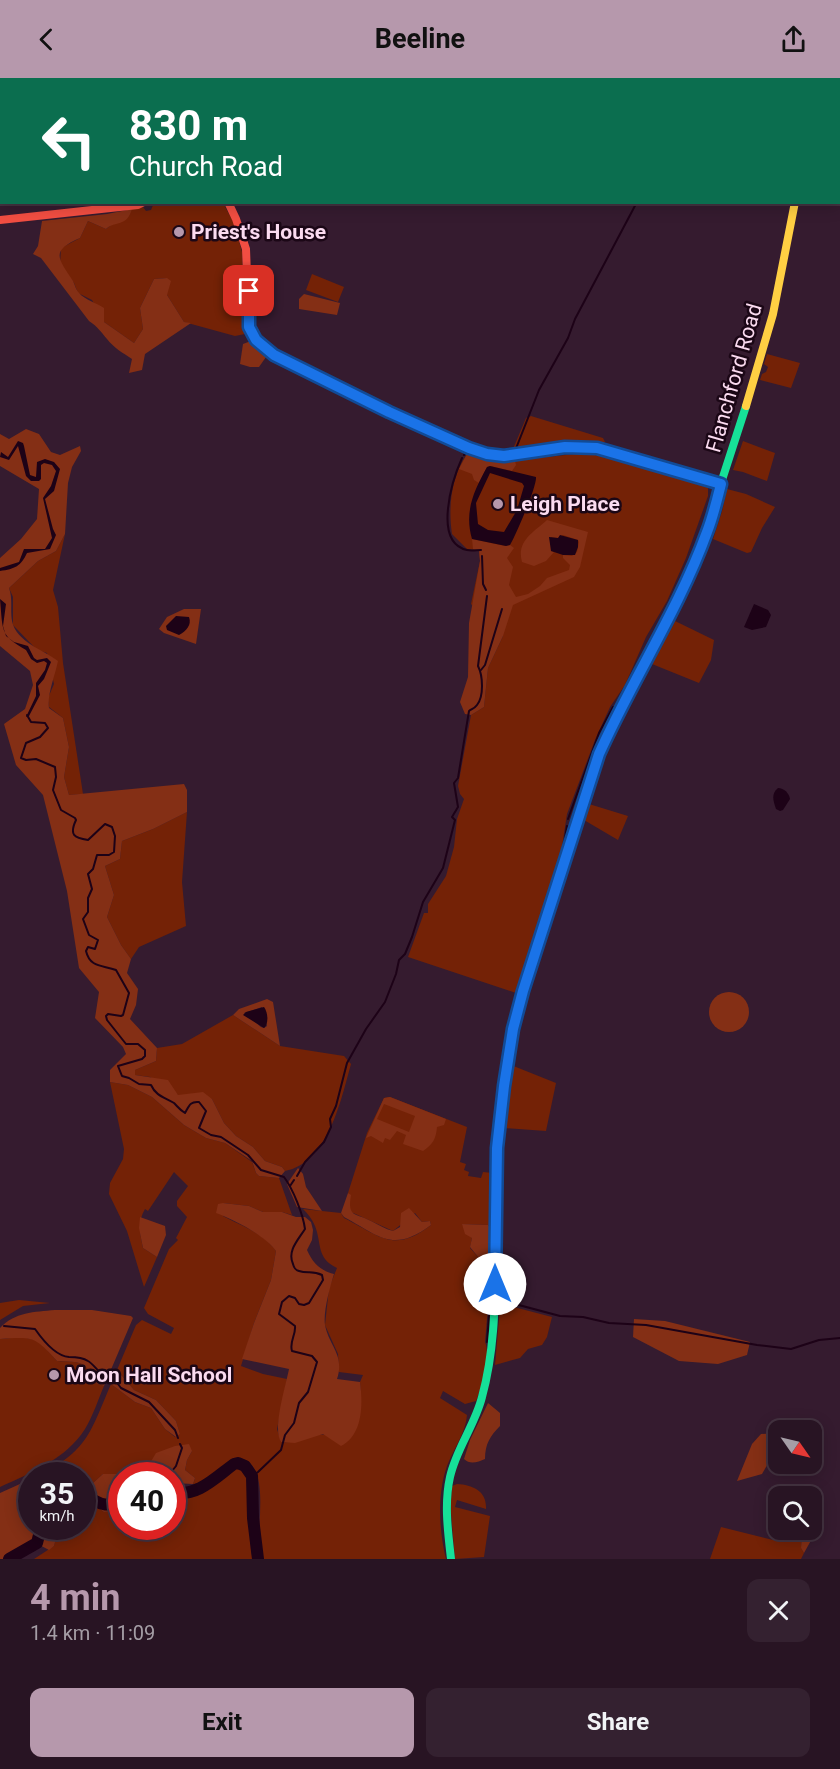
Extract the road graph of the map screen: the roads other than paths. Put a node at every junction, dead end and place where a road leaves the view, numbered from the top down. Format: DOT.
graph roads {
  1 [pos="140,204"];
  2 [pos="229,204"];
  3 [pos="795,204"];
  4 [pos="0,220"];
  5 [pos="721,484"];
  6 [pos="451,1559"];
  1 -- 4 [label="street"];
  2 -- 5 [label="street"];
  3 -- 5 [label="street, Flanchford Road"];
  5 -- 6 [label="street, Flanchford Road"];
}
